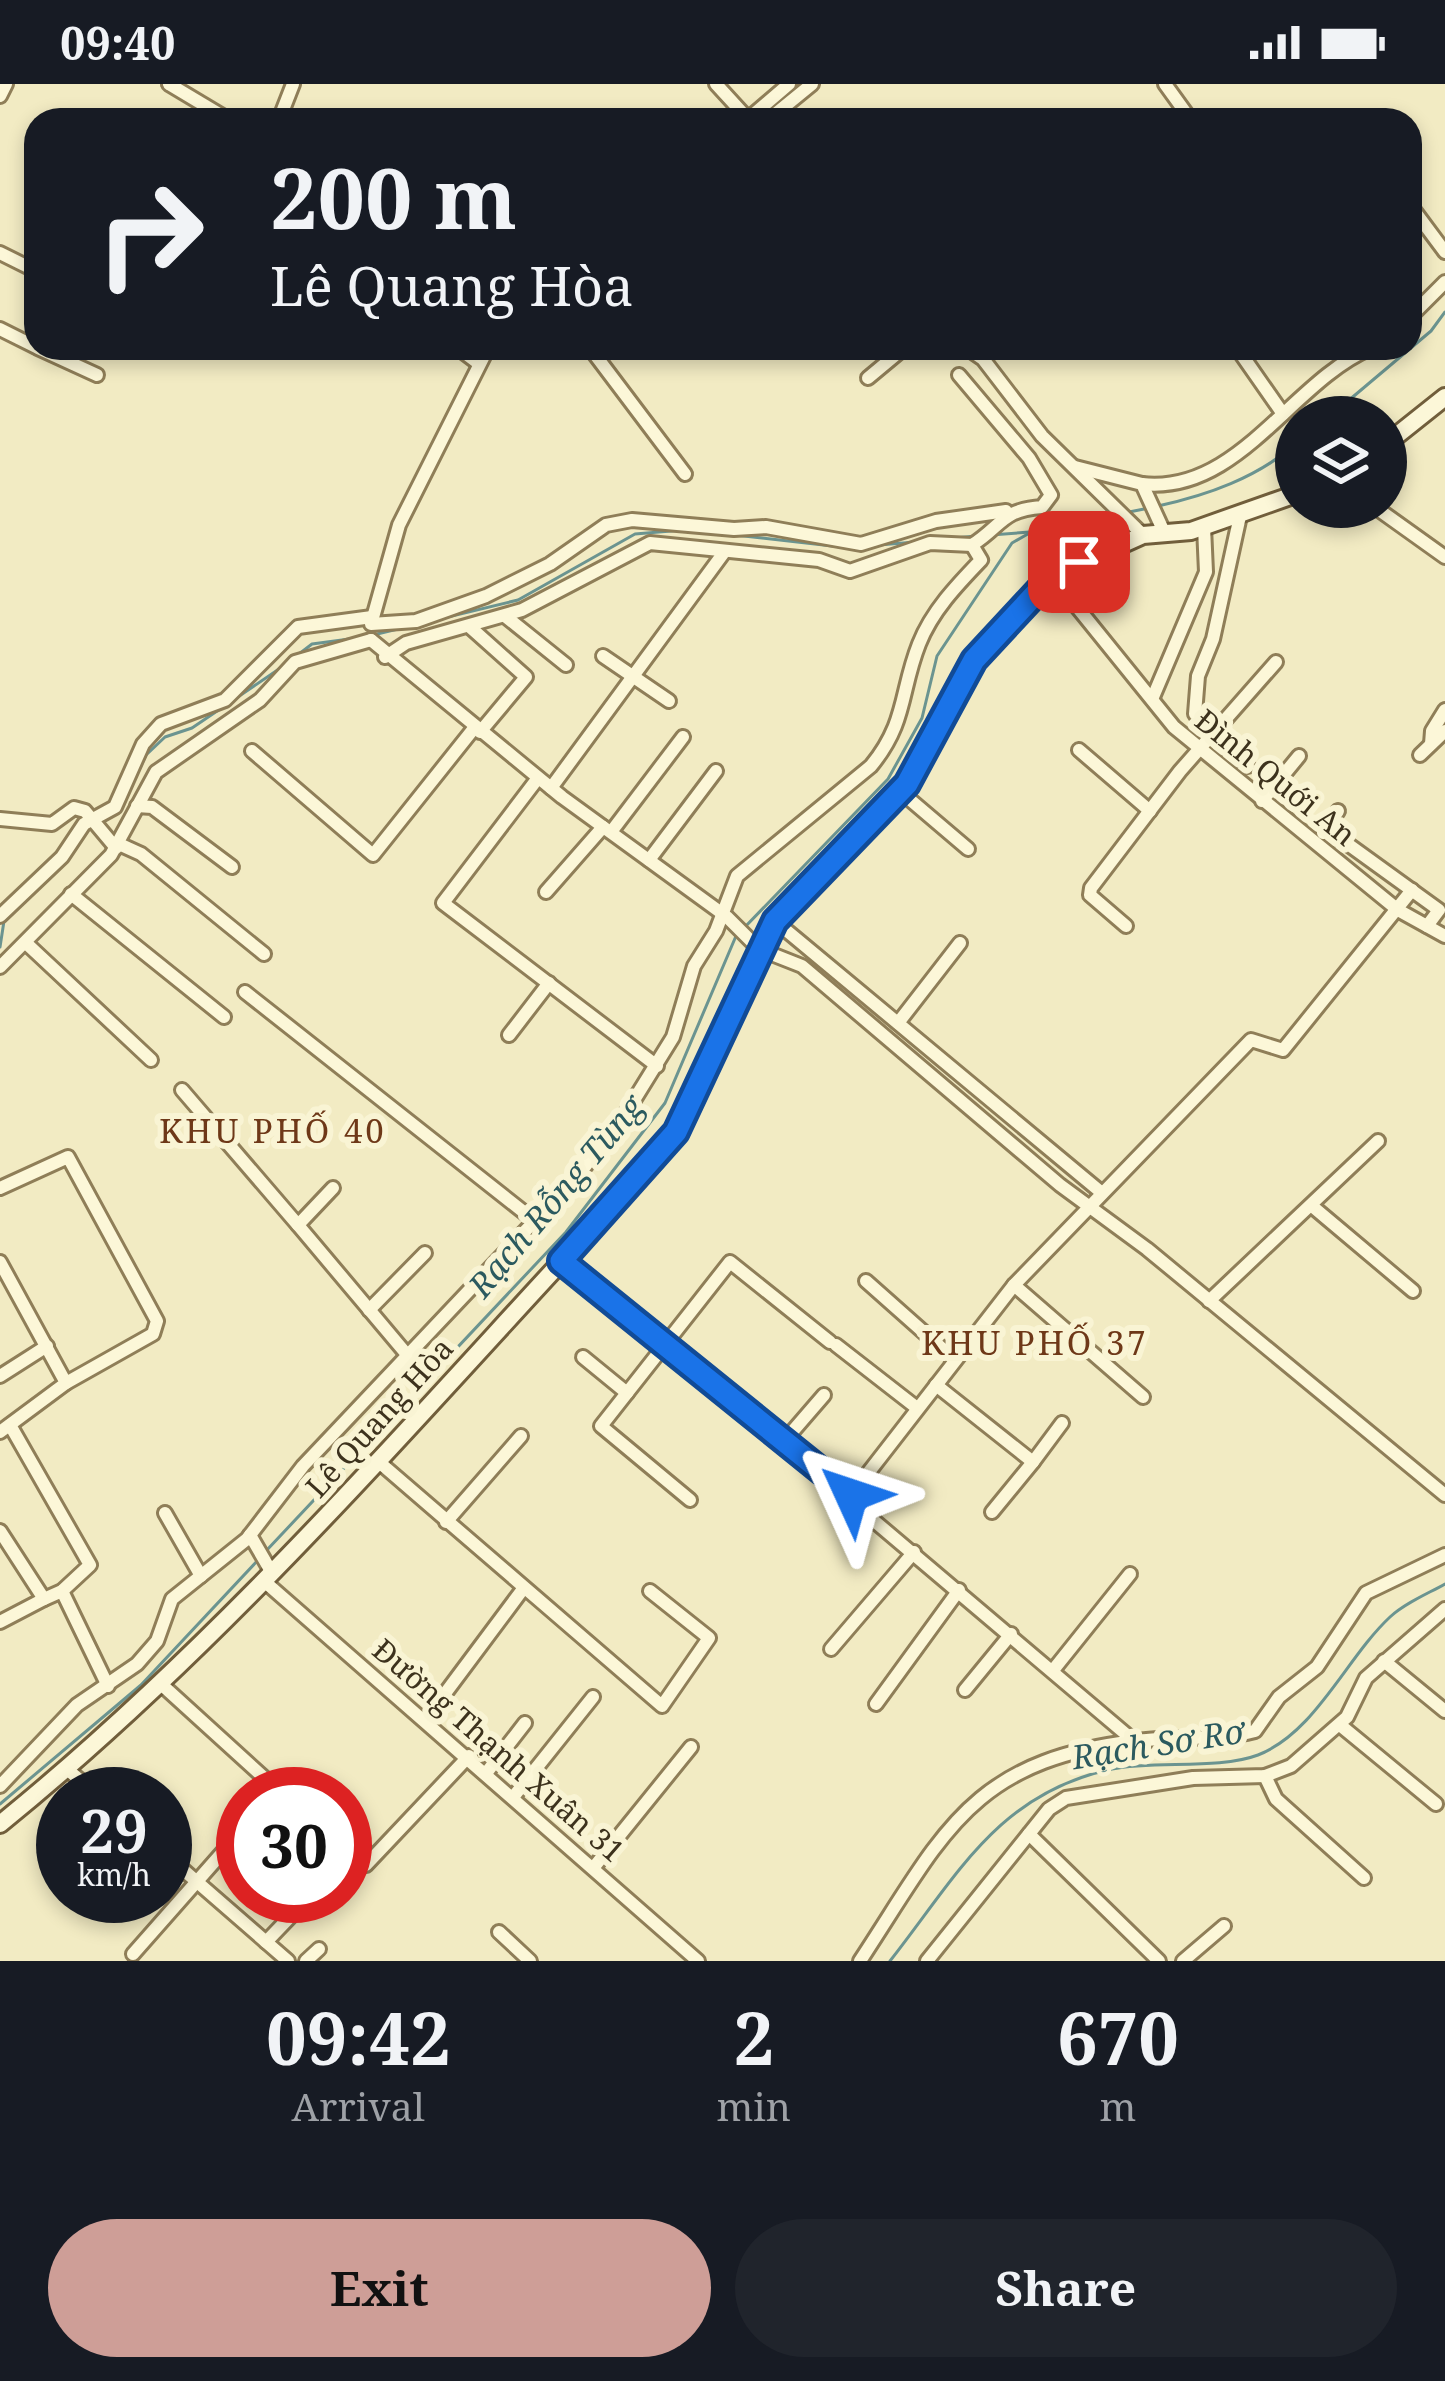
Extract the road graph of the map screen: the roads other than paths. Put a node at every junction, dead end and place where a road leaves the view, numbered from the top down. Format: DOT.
graph roads {
  1 [pos="6,84"];
  2 [pos="169,84"];
  3 [pos="716,84"];
  4 [pos="789,84"];
  5 [pos="812,84"];
  6 [pos="0,96"];
  7 [pos="209,108"];
  8 [pos="739,108"];
  9 [pos="762,108"];
  10 [pos="783,108"];
  11 [pos="1422,222"];
  12 [pos="1445,252"];
  13 [pos="1445,282"];
  14 [pos="1422,305"];
  15 [pos="64,360"];
  16 [pos="474,360"];
  17 [pos="480,360"];
  18 [pos="599,360"];
  19 [pos="890,360"];
  20 [pos="978,360"];
  21 [pos="1246,360"];
  22 [pos="1342,360"];
  23 [pos="478,363"];
  24 [pos="97,375"];
  25 [pos="959,375"];
  26 [pos="868,378"];
  27 [pos="1303,396"];
  28 [pos="1445,397"];
  29 [pos="1275,402"];
  30 [pos="1275,421"];
  31 [pos="1407,427"];
  32 [pos="1074,466"];
  33 [pos="685,474"];
  34 [pos="1144,488"];
  35 [pos="1275,502"];
  36 [pos="1008,513"];
  37 [pos="1240,516"];
  38 [pos="1162,527"];
  39 [pos="1204,527"];
  40 [pos="1404,528"];
  41 [pos="1138,530"];
  42 [pos="972,545"];
  43 [pos="724,551"];
  44 [pos="1445,557"];
  45 [pos="1052,576"];
  46 [pos="505,616"];
  47 [pos="371,627"];
  48 [pos="470,627"];
  49 [pos="603,656"];
  50 [pos="386,657"];
  51 [pos="1276,662"];
  52 [pos="566,665"];
  53 [pos="636,678"];
  54 [pos="1153,697"];
  55 [pos="669,701"];
  56 [pos="1445,710"];
  57 [pos="477,729"];
  58 [pos="1445,731"];
  59 [pos="1216,734"];
  60 [pos="682,736"];
  61 [pos="1431,744"];
  62 [pos="1079,750"];
  63 [pos="252,751"];
  64 [pos="1202,752"];
  65 [pos="1420,755"];
  66 [pos="1299,757"];
  67 [pos="1248,766"];
  68 [pos="716,771"];
  69 [pos="538,778"];
  70 [pos="551,788"];
  71 [pos="901,792"];
  72 [pos="1262,801"];
  73 [pos="137,806"];
  74 [pos="1150,811"];
  75 [pos="1338,811"];
  76 [pos="0,819"];
  77 [pos="94,822"];
  78 [pos="607,829"];
  79 [pos="1327,830"];
  80 [pos="1315,843"];
  81 [pos="115,844"];
  82 [pos="968,849"];
  83 [pos="649,860"];
  84 [pos="232,868"];
  85 [pos="1412,890"];
  86 [pos="546,892"];
  87 [pos="71,894"];
  88 [pos="1442,906"];
  89 [pos="1398,910"];
  90 [pos="724,915"];
  91 [pos="0,916"];
  92 [pos="775,921"];
  93 [pos="1126,926"];
  94 [pos="1427,926"];
  95 [pos="1445,936"];
  96 [pos="26,943"];
  97 [pos="960,943"];
  98 [pos="758,944"];
  99 [pos="264,954"];
  100 [pos="0,967"];
  101 [pos="549,983"];
  102 [pos="245,992"];
  103 [pos="224,1017"];
  104 [pos="898,1023"];
  105 [pos="509,1035"];
  106 [pos="151,1060"];
  107 [pos="657,1066"];
  108 [pos="182,1090"];
  109 [pos="1378,1141"];
  110 [pos="0,1188"];
  111 [pos="333,1188"];
  112 [pos="1102,1193"];
  113 [pos="1087,1205"];
  114 [pos="1312,1206"];
  115 [pos="535,1221"];
  116 [pos="298,1225"];
  117 [pos="425,1253"];
  118 [pos="561,1261"];
  119 [pos="1,1266"];
  120 [pos="866,1281"];
  121 [pos="1014,1285"];
  122 [pos="1414,1291"];
  123 [pos="1209,1301"];
  124 [pos="369,1310"];
  125 [pos="666,1343"];
  126 [pos="47,1346"];
  127 [pos="583,1357"];
  128 [pos="409,1358"];
  129 [pos="955,1360"];
  130 [pos="0,1376"];
  131 [pos="66,1383"];
  132 [pos="936,1385"];
  133 [pos="627,1393"];
  134 [pos="824,1395"];
  135 [pos="1143,1397"];
  136 [pos="917,1408"];
  137 [pos="1062,1423"];
  138 [pos="5,1429"];
  139 [pos="521,1436"];
  140 [pos="786,1439"];
  141 [pos="379,1462"];
  142 [pos="1033,1462"];
  143 [pos="851,1495"];
  144 [pos="1445,1495"];
  145 [pos="690,1500"];
  146 [pos="992,1512"];
  147 [pos="165,1513"];
  148 [pos="446,1522"];
  149 [pos="0,1531"];
  150 [pos="252,1539"];
  151 [pos="914,1552"];
  152 [pos="1445,1556"];
  153 [pos="268,1573"];
  154 [pos="1130,1574"];
  155 [pos="201,1576"];
  156 [pos="523,1589"];
  157 [pos="959,1590"];
  158 [pos="62,1591"];
  159 [pos="650,1591"];
  160 [pos="44,1599"];
  161 [pos="1445,1610"];
  162 [pos="0,1622"];
  163 [pos="1011,1634"];
  164 [pos="831,1649"];
  165 [pos="1384,1661"];
  166 [pos="1054,1670"];
  167 [pos="161,1684"];
  168 [pos="108,1686"];
  169 [pos="965,1690"];
  170 [pos="593,1697"];
  171 [pos="876,1704"];
  172 [pos="1445,1711"];
  173 [pos="426,1719"];
  174 [pos="525,1723"];
  175 [pos="1340,1724"];
  176 [pos="1134,1741"];
  177 [pos="692,1748"];
  178 [pos="469,1756"];
  179 [pos="70,1767"];
  180 [pos="252,1767"];
  181 [pos="487,1772"];
  182 [pos="1265,1776"];
  183 [pos="0,1786"];
  184 [pos="36,1795"];
  185 [pos="514,1796"];
  186 [pos="1436,1804"];
  187 [pos="0,1824"];
  188 [pos="1029,1834"];
  189 [pos="372,1859"];
  190 [pos="216,1860"];
  191 [pos="594,1867"];
  192 [pos="192,1878"];
  193 [pos="1364,1878"];
  194 [pos="196,1882"];
  195 [pos="284,1923"];
  196 [pos="1224,1926"];
  197 [pos="499,1933"];
  198 [pos="266,1942"];
  199 [pos="319,1949"];
  200 [pos="133,1954"];
  201 [pos="287,1961"];
  202 [pos="307,1961"];
  203 [pos="530,1961"];
  204 [pos="698,1961"];
  205 [pos="860,1961"];
  206 [pos="927,1961"];
  207 [pos="1159,1961"];
  208 [pos="1183,1961"];
  1 -- 6 [label="street"];
  2 -- 7 [label="street"];
  3 -- 8 [label="street"];
  4 -- 9 [label="street"];
  5 -- 10 [label="street"];
  11 -- 12 [label="street"];
  13 -- 14 [label="street"];
  15 -- 24 [label="street"];
  16 -- 23 [label="street"];
  17 -- 23 [label="street"];
  18 -- 33 [label="street"];
  19 -- 26 [label="street"];
  20 -- 32 [label="street"];
  21 -- 29 [label="street"];
  22 -- 27 [label="street"];
  23 -- 47 [label="street"];
  25 -- 36 [label="street"];
  28 -- 31 [label="street"];
  30 -- 34 [label="street"];
  32 -- 34 [label="street"];
  32 -- 41 [label="street"];
  34 -- 38 [label="street"];
  35 -- 37 [label="street, Lê Quang Hòa"];
  36 -- 42 [label="street"];
  36 -- 47 [label="street"];
  37 -- 39 [label="street, Lê Quang Hòa"];
  37 -- 59 [label="street"];
  38 -- 39 [label="street, Lê Quang Hòa"];
  38 -- 41 [label="street, Lê Quang Hòa"];
  39 -- 54 [label="street"];
  40 -- 44 [label="street"];
  41 -- 45 [label="street, Lê Quang Hòa"];
  42 -- 43 [label="street"];
  42 -- 90 [label="street"];
  43 -- 46 [label="street"];
  43 -- 53 [label="street"];
  45 -- 54 [label="street, Đình Quới An"];
  45 -- 71 [label="street, Lê Quang Hòa"];
  46 -- 48 [label="street"];
  46 -- 52 [label="street"];
  47 -- 50 [label="street"];
  47 -- 73 [label="street"];
  47 -- 77 [label="street"];
  48 -- 50 [label="street"];
  48 -- 57 [label="street"];
  49 -- 53 [label="street"];
  50 -- 57 [label="street"];
  51 -- 59 [label="street"];
  53 -- 55 [label="street"];
  53 -- 70 [label="street"];
  54 -- 64 [label="street, Đình Quới An"];
  56 -- 61 [label="street"];
  57 -- 63 [label="street"];
  57 -- 69 [label="street"];
  58 -- 61 [label="street"];
  59 -- 64 [label="street"];
  59 -- 67 [label="street"];
  60 -- 78 [label="street"];
  61 -- 65 [label="street"];
  62 -- 74 [label="street"];
  64 -- 72 [label="street, Đình Quới An"];
  64 -- 74 [label="street"];
  66 -- 72 [label="street"];
  68 -- 83 [label="street"];
  69 -- 70 [label="street"];
  69 -- 101 [label="street"];
  70 -- 78 [label="street"];
  71 -- 82 [label="street"];
  71 -- 92 [label="street, Lê Quang Hòa"];
  72 -- 80 [label="street, Đình Quới An"];
  73 -- 81 [label="street"];
  73 -- 84 [label="street"];
  74 -- 93 [label="street"];
  75 -- 79 [label="street"];
  76 -- 77 [label="street"];
  77 -- 81 [label="street"];
  77 -- 91 [label="street"];
  78 -- 83 [label="street"];
  78 -- 86 [label="street"];
  79 -- 80 [label="street"];
  79 -- 85 [label="street"];
  80 -- 89 [label="street, Đình Quới An"];
  81 -- 87 [label="street"];
  81 -- 99 [label="street"];
  83 -- 90 [label="street"];
  85 -- 88 [label="street"];
  85 -- 89 [label="street"];
  87 -- 96 [label="street"];
  87 -- 103 [label="street"];
  88 -- 94 [label="street"];
  89 -- 94 [label="street, Đình Quới An"];
  89 -- 112 [label="street"];
  90 -- 98 [label="street"];
  90 -- 107 [label="street"];
  92 -- 98 [label="street, Lê Quang Hòa"];
  92 -- 104 [label="street"];
  94 -- 95 [label="street, Đình Quới An"];
  96 -- 100 [label="street"];
  96 -- 106 [label="street"];
  97 -- 104 [label="street"];
  98 -- 113 [label="street"];
  98 -- 118 [label="street, Lê Quang Hòa"];
  101 -- 105 [label="street"];
  101 -- 107 [label="street"];
  102 -- 115 [label="street"];
  104 -- 112 [label="street"];
  107 -- 115 [label="street"];
  108 -- 116 [label="street"];
  109 -- 114 [label="street"];
  110 -- 131 [label="street"];
  111 -- 116 [label="street"];
  112 -- 113 [label="street"];
  113 -- 121 [label="street"];
  113 -- 123 [label="street"];
  114 -- 122 [label="street"];
  114 -- 123 [label="street"];
  115 -- 128 [label="street"];
  116 -- 124 [label="street"];
  117 -- 124 [label="street"];
  118 -- 125 [label="street"];
  118 -- 141 [label="street, Lê Quang Hòa"];
  119 -- 126 [label="street"];
  120 -- 129 [label="street"];
  121 -- 129 [label="street"];
  121 -- 135 [label="street"];
  123 -- 144 [label="street"];
  124 -- 128 [label="street"];
  125 -- 133 [label="street"];
  125 -- 136 [label="street"];
  125 -- 140 [label="street"];
  126 -- 130 [label="street"];
  126 -- 131 [label="street"];
  127 -- 133 [label="street"];
  128 -- 150 [label="street"];
  129 -- 132 [label="street"];
  131 -- 138 [label="street"];
  132 -- 136 [label="street"];
  132 -- 142 [label="street"];
  133 -- 145 [label="street"];
  134 -- 140 [label="street"];
  136 -- 143 [label="street"];
  137 -- 142 [label="street"];
  138 -- 158 [label="street"];
  139 -- 148 [label="street"];
  140 -- 143 [label="street"];
  141 -- 148 [label="street"];
  141 -- 153 [label="street, Lê Quang Hòa"];
  142 -- 146 [label="street"];
  143 -- 151 [label="street"];
  147 -- 155 [label="street"];
  148 -- 156 [label="street"];
  149 -- 160 [label="street"];
  150 -- 153 [label="street, Đường Thạnh Xuân 31"];
  150 -- 155 [label="street"];
  151 -- 157 [label="street"];
  151 -- 164 [label="street"];
  152 -- 176 [label="street"];
  153 -- 167 [label="street, Lê Quang Hòa"];
  153 -- 173 [label="street, Đường Thạnh Xuân 31"];
  154 -- 166 [label="street"];
  155 -- 168 [label="street"];
  156 -- 159 [label="street"];
  156 -- 173 [label="street"];
  157 -- 163 [label="street"];
  157 -- 171 [label="street"];
  158 -- 160 [label="street"];
  158 -- 168 [label="street"];
  160 -- 162 [label="street"];
  161 -- 165 [label="street"];
  163 -- 166 [label="street"];
  163 -- 169 [label="street"];
  165 -- 172 [label="street"];
  165 -- 175 [label="street"];
  166 -- 176 [label="street"];
  167 -- 179 [label="street, Lê Quang Hòa"];
  167 -- 180 [label="street"];
  168 -- 183 [label="street"];
  170 -- 185 [label="street"];
  173 -- 178 [label="street, Đường Thạnh Xuân 31"];
  174 -- 181 [label="street"];
  175 -- 182 [label="street"];
  175 -- 186 [label="street"];
  176 -- 205 [label="street"];
  177 -- 191 [label="street"];
  178 -- 181 [label="street, Đường Thạnh Xuân 31"];
  178 -- 189 [label="street"];
  181 -- 185 [label="street, Đường Thạnh Xuân 31"];
  182 -- 188 [label="street"];
  182 -- 193 [label="street"];
  184 -- 187 [label="street, Lê Quang Hòa"];
  185 -- 191 [label="street, Đường Thạnh Xuân 31"];
  188 -- 206 [label="street"];
  188 -- 207 [label="street"];
  190 -- 194 [label="street"];
  191 -- 204 [label="street, Đường Thạnh Xuân 31"];
  192 -- 194 [label="street"];
  194 -- 198 [label="street"];
  194 -- 200 [label="street"];
  195 -- 198 [label="street"];
  196 -- 208 [label="street"];
  197 -- 203 [label="street"];
  198 -- 201 [label="street"];
  199 -- 202 [label="street"];
}
